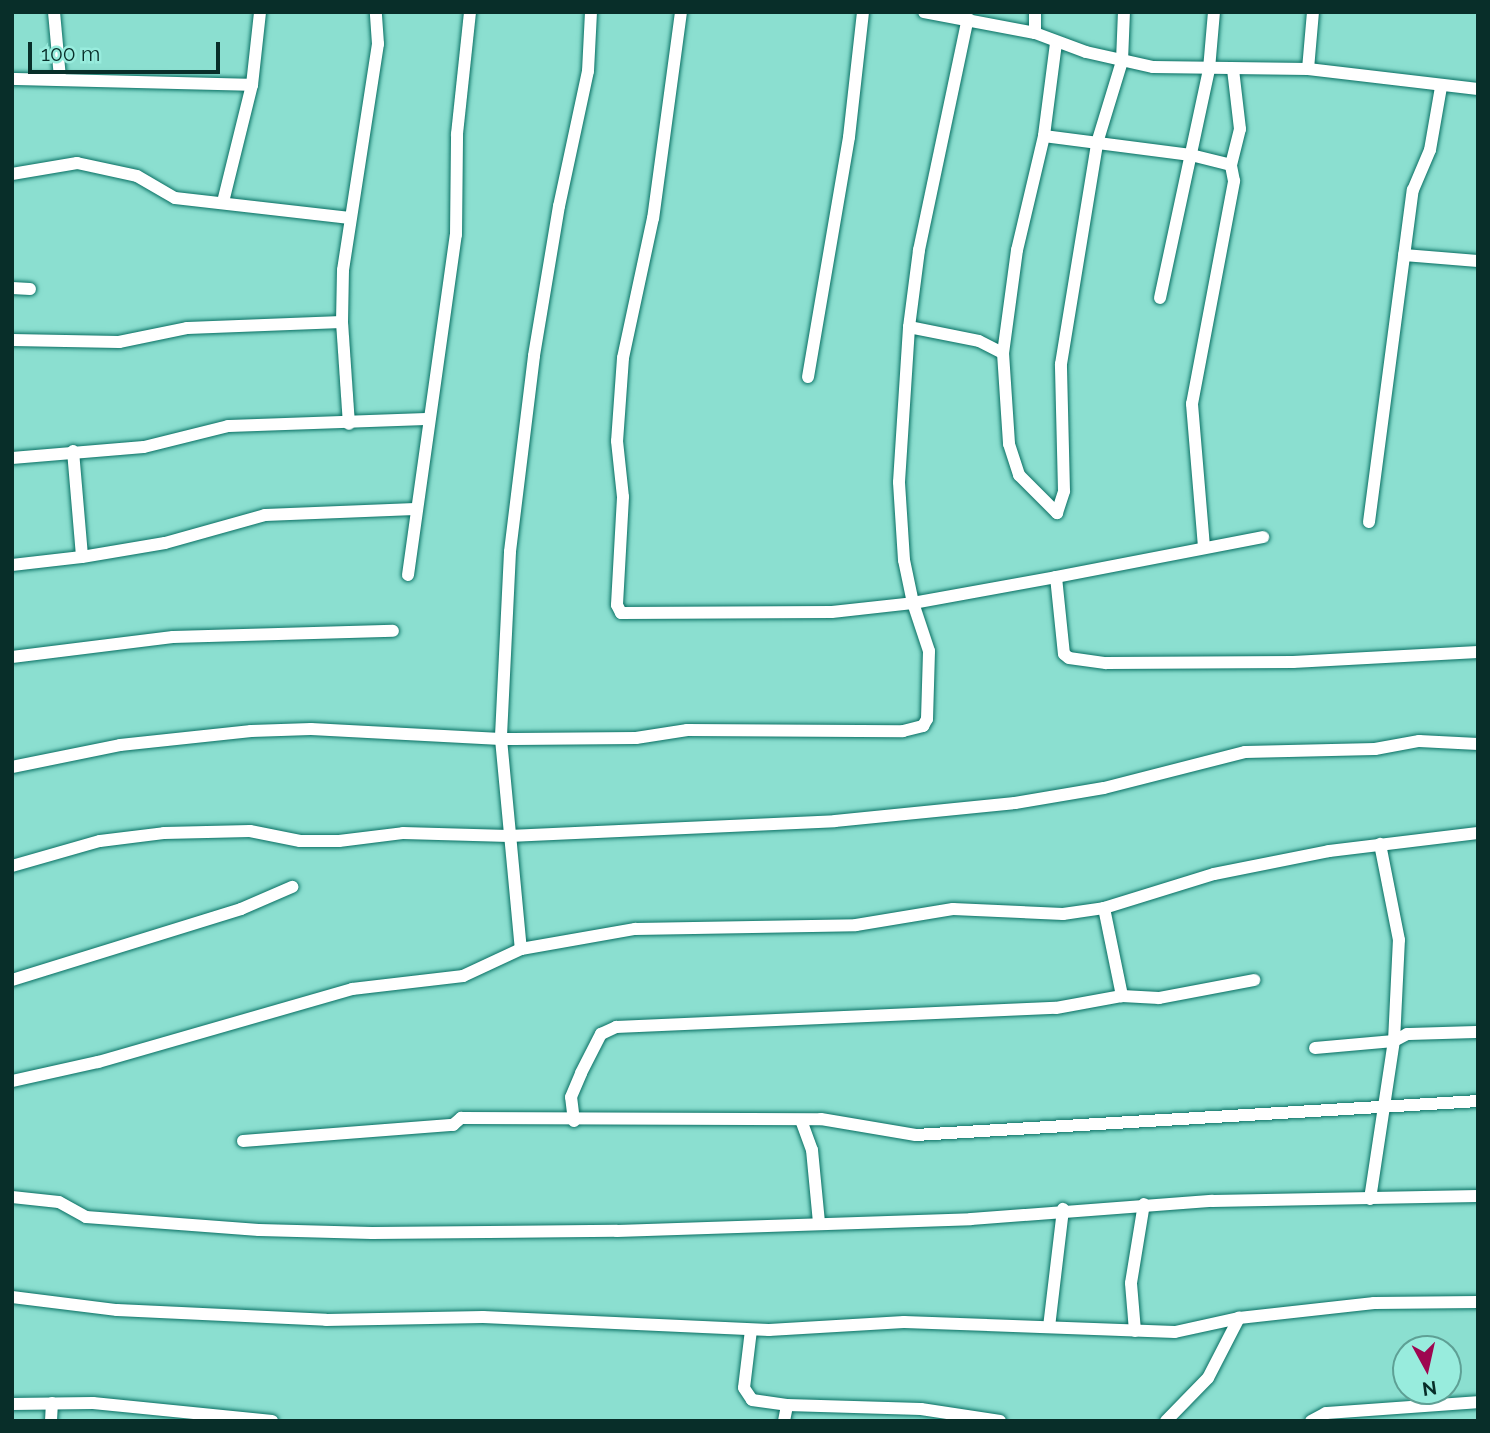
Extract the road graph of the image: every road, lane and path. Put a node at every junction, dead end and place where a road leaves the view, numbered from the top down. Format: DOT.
graph roads {
  1 [pos="54,12"];
  2 [pos="260,12"];
  3 [pos="376,12"];
  4 [pos="470,12"];
  5 [pos="591,12"];
  6 [pos="681,12"];
  7 [pos="863,12"];
  8 [pos="925,12"];
  9 [pos="1034,12"];
  10 [pos="1124,12"];
  11 [pos="1214,12"];
  12 [pos="1313,12"];
  13 [pos="968,18"];
  14 [pos="1035,33"];
  15 [pos="1056,43"];
  16 [pos="1122,61"];
  17 [pos="1209,69"];
  18 [pos="1233,69"];
  19 [pos="1308,69"];
  20 [pos="60,78"];
  21 [pos="12,79"];
  22 [pos="252,85"];
  23 [pos="1441,87"];
  24 [pos="1478,89"];
  25 [pos="1044,136"];
  26 [pos="1097,143"];
  27 [pos="1191,155"];
  28 [pos="1231,165"];
  29 [pos="12,174"];
  30 [pos="223,202"];
  31 [pos="350,218"];
  32 [pos="1404,255"];
  33 [pos="1478,261"];
  34 [pos="12,288"];
  35 [pos="30,289"];
  36 [pos="1160,298"];
  37 [pos="342,322"];
  38 [pos="909,327"];
  39 [pos="12,340"];
  40 [pos="1003,353"];
  41 [pos="808,377"];
  42 [pos="427,419"];
  43 [pos="349,424"];
  44 [pos="73,451"];
  45 [pos="12,458"];
  46 [pos="415,509"];
  47 [pos="1370,522"];
  48 [pos="1263,537"];
  49 [pos="1204,547"];
  50 [pos="82,557"];
  51 [pos="12,565"];
  52 [pos="408,575"];
  53 [pos="1056,577"];
  54 [pos="913,603"];
  55 [pos="393,631"];
  56 [pos="1478,652"];
  57 [pos="12,657"];
  58 [pos="501,739"];
  59 [pos="1478,744"];
  60 [pos="12,767"];
  61 [pos="1478,833"];
  62 [pos="509,836"];
  63 [pos="1380,844"];
  64 [pos="12,866"];
  65 [pos="292,887"];
  66 [pos="1104,908"];
  67 [pos="521,950"];
  68 [pos="12,980"];
  69 [pos="1254,980"];
  70 [pos="1122,996"];
  71 [pos="1478,1032"];
  72 [pos="1394,1041"];
  73 [pos="1315,1048"];
  74 [pos="12,1081"];
  75 [pos="1478,1101"];
  76 [pos="1384,1104"];
  77 [pos="801,1120"];
  78 [pos="574,1121"];
  79 [pos="243,1141"];
  80 [pos="1478,1196"];
  81 [pos="12,1198"];
  82 [pos="1370,1199"];
  83 [pos="1144,1204"];
  84 [pos="1063,1209"];
  85 [pos="819,1223"];
  86 [pos="12,1297"];
  87 [pos="1478,1302"];
  88 [pos="1239,1318"];
  89 [pos="1049,1327"];
  90 [pos="751,1330"];
  91 [pos="1135,1331"];
  92 [pos="1478,1402"];
  93 [pos="52,1403"];
  94 [pos="12,1404"];
  95 [pos="787,1405"];
  96 [pos="51,1421"];
  97 [pos="272,1421"];
  98 [pos="785,1421"];
  99 [pos="1000,1421"];
  100 [pos="1166,1421"];
  101 [pos="1311,1421"];
  1 -- 20 [label="street"];
  2 -- 22 [label="street"];
  3 -- 31 [label="street"];
  4 -- 42 [label="street"];
  5 -- 58 [label="street"];
  6 -- 54 [label="street"];
  7 -- 41 [label="street"];
  8 -- 13 [label="street"];
  9 -- 14 [label="street"];
  10 -- 16 [label="street"];
  11 -- 17 [label="street"];
  12 -- 19 [label="street"];
  13 -- 14 [label="street"];
  13 -- 38 [label="street"];
  14 -- 15 [label="street"];
  15 -- 16 [label="street"];
  15 -- 25 [label="street"];
  16 -- 17 [label="street"];
  16 -- 26 [label="street"];
  17 -- 18 [label="street"];
  17 -- 27 [label="street"];
  18 -- 19 [label="street"];
  18 -- 28 [label="street"];
  19 -- 23 [label="street"];
  20 -- 21 [label="street"];
  20 -- 22 [label="street"];
  22 -- 30 [label="street"];
  23 -- 24 [label="street"];
  23 -- 32 [label="street"];
  25 -- 26 [label="street"];
  25 -- 40 [label="street"];
  26 -- 27 [label="street"];
  26 -- 40 [label="street"];
  27 -- 28 [label="street"];
  27 -- 36 [label="street"];
  28 -- 49 [label="street"];
  29 -- 30 [label="street"];
  30 -- 31 [label="street"];
  31 -- 37 [label="street"];
  32 -- 33 [label="street"];
  32 -- 47 [label="street"];
  34 -- 35 [label="street"];
  37 -- 39 [label="street"];
  37 -- 43 [label="street"];
  38 -- 40 [label="street"];
  38 -- 54 [label="street"];
  42 -- 43 [label="street"];
  42 -- 46 [label="street"];
  43 -- 44 [label="street"];
  44 -- 45 [label="street"];
  44 -- 50 [label="street"];
  46 -- 50 [label="street"];
  46 -- 52 [label="street"];
  48 -- 49 [label="street"];
  49 -- 53 [label="street"];
  50 -- 51 [label="street"];
  53 -- 54 [label="street"];
  53 -- 56 [label="street"];
  54 -- 58 [label="street"];
  55 -- 57 [label="street"];
  58 -- 60 [label="street"];
  58 -- 62 [label="street"];
  59 -- 62 [label="street"];
  61 -- 63 [label="street"];
  62 -- 64 [label="street"];
  62 -- 67 [label="street"];
  63 -- 66 [label="street"];
  63 -- 72 [label="street"];
  65 -- 68 [label="street"];
  66 -- 67 [label="street"];
  66 -- 70 [label="street"];
  67 -- 74 [label="street"];
  69 -- 70 [label="street"];
  70 -- 78 [label="street"];
  71 -- 72 [label="street"];
  72 -- 73 [label="street"];
  72 -- 76 [label="street"];
  75 -- 76 [label="street"];
  76 -- 77 [label="street"];
  76 -- 82 [label="street"];
  77 -- 78 [label="street"];
  77 -- 85 [label="street"];
  78 -- 79 [label="street"];
  80 -- 82 [label="street"];
  81 -- 85 [label="street"];
  82 -- 83 [label="street"];
  83 -- 84 [label="street"];
  83 -- 91 [label="street"];
  84 -- 85 [label="street"];
  84 -- 89 [label="street"];
  86 -- 90 [label="street"];
  87 -- 88 [label="street"];
  88 -- 91 [label="street"];
  88 -- 100 [label="street"];
  89 -- 90 [label="street"];
  89 -- 91 [label="street"];
  90 -- 95 [label="street"];
  92 -- 101 [label="street"];
  93 -- 94 [label="street"];
  93 -- 96 [label="street"];
  93 -- 97 [label="street"];
  95 -- 98 [label="street"];
  95 -- 99 [label="street"];
}
